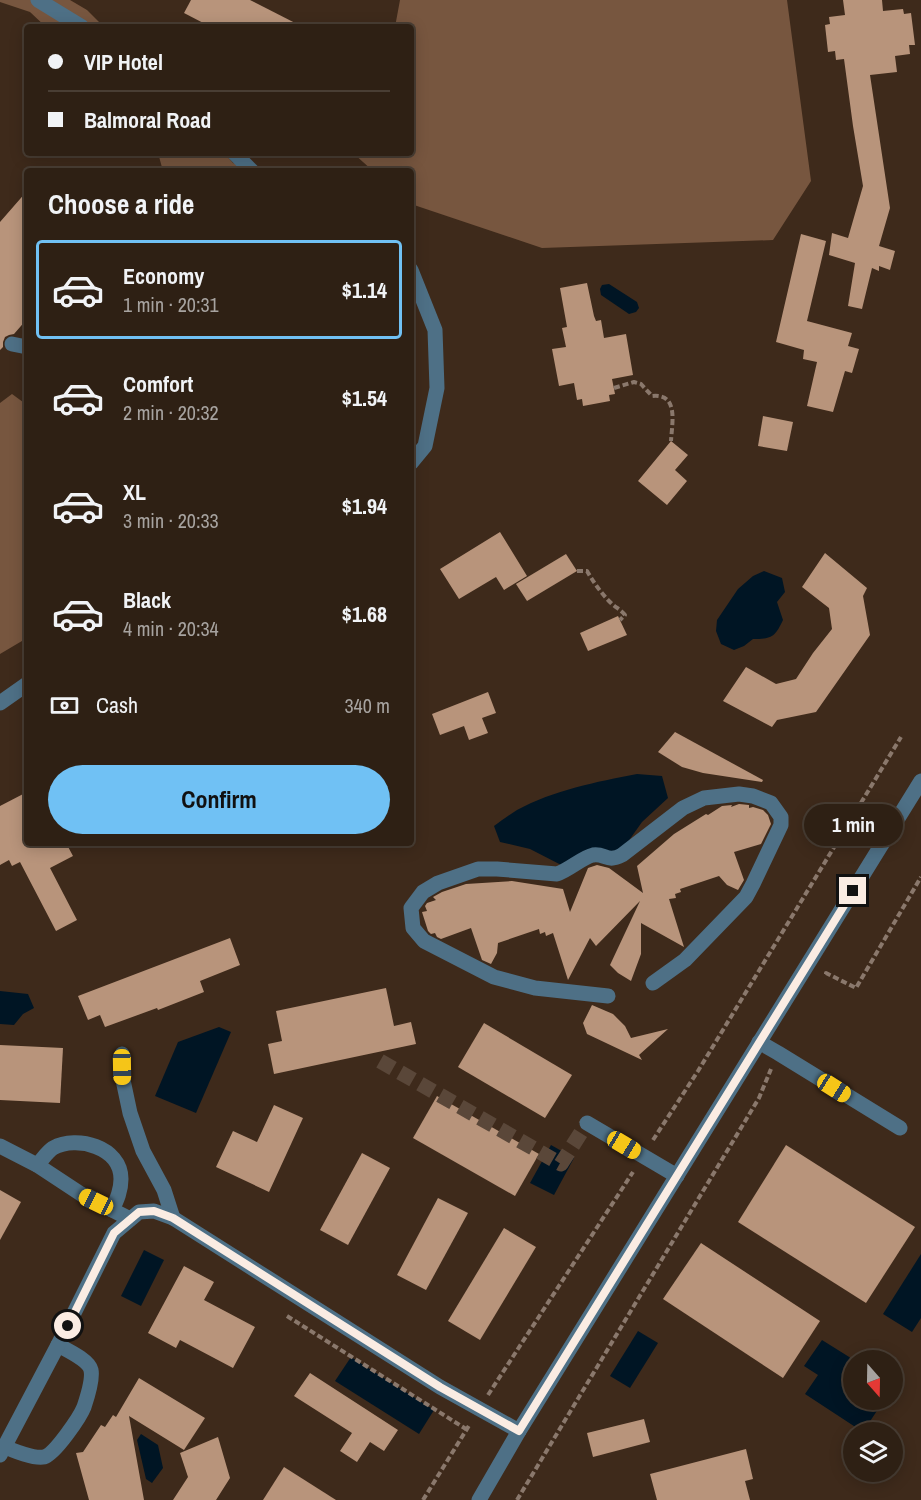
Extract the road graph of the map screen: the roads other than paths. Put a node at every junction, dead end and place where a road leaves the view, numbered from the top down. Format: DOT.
graph roads {
  1 [pos="38,0"];
  2 [pos="77,24"];
  3 [pos="237,156"];
  4 [pos="249,168"];
  5 [pos="414,278"];
  6 [pos="414,459"];
  7 [pos="24,686"];
  8 [pos="0,703"];
  9 [pos="921,781"];
  10 [pos="653,983"];
  11 [pos="608,996"];
  12 [pos="759,1042"];
  13 [pos="122,1054"];
  14 [pos="587,1123"];
  15 [pos="900,1128"];
  16 [pos="0,1146"];
  17 [pos="37,1165"];
  18 [pos="677,1176"];
  19 [pos="112,1210"];
  20 [pos="173,1218"];
  21 [pos="130,1219"];
  22 [pos="58,1345"];
  23 [pos="519,1431"];
  24 [pos="2,1451"];
  25 [pos="479,1500"];
  1 -- 2 [label="street"];
  3 -- 4 [label="street"];
  5 -- 6 [label="street"];
  7 -- 8 [label="street"];
  9 -- 12 [label="street"];
  10 -- 11 [label="street"];
  12 -- 15 [label="street"];
  12 -- 18 [label="street"];
  13 -- 20 [label="street"];
  14 -- 18 [label="street"];
  16 -- 17 [label="street"];
  17 -- 19 [label="street"];
  17 -- 19 [label="street"];
  18 -- 23 [label="street"];
  19 -- 21 [label="street"];
  20 -- 21 [label="street"];
  20 -- 23 [label="street"];
  21 -- 22 [label="street"];
  22 -- 24 [label="street"];
  22 -- 24 [label="street"];
  23 -- 25 [label="street"];
}
